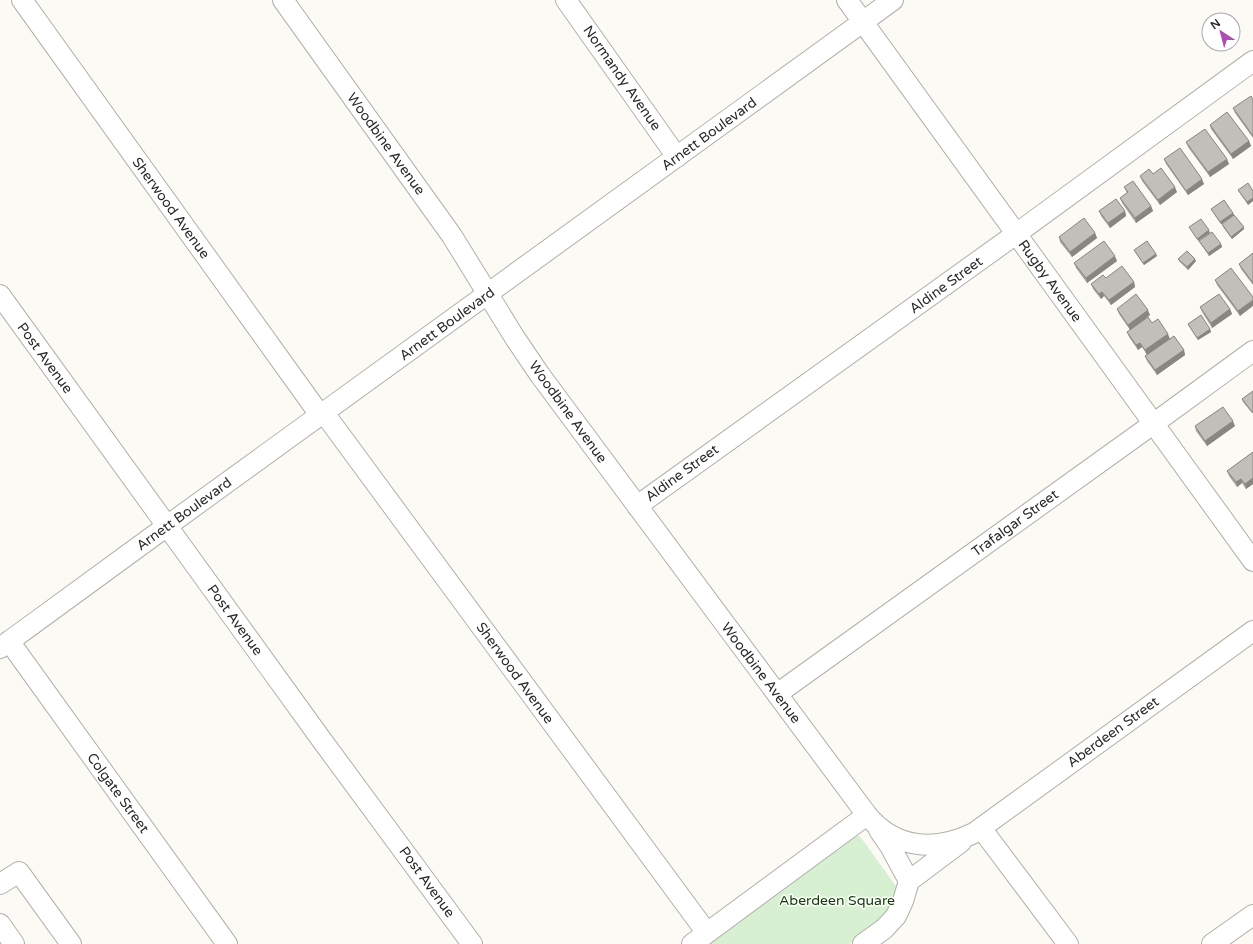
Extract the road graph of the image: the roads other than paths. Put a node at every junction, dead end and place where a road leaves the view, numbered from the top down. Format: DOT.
graph roads {
  1 [pos="22,0"];
  2 [pos="283,0"];
  3 [pos="566,0"];
  4 [pos="847,0"];
  5 [pos="893,0"];
  6 [pos="863,22"];
  7 [pos="1253,61"];
  8 [pos="677,157"];
  9 [pos="1016,234"];
  10 [pos="488,294"];
  11 [pos="0,295"];
  12 [pos="1253,351"];
  13 [pos="322,414"];
  14 [pos="1153,424"];
  15 [pos="637,506"];
  16 [pos="167,526"];
  17 [pos="1253,561"];
  18 [pos="1253,631"];
  19 [pos="4,645"];
  20 [pos="777,694"];
  21 [pos="869,818"];
  22 [pos="977,830"];
  23 [pos="909,881"];
  24 [pos="0,884"];
  25 [pos="1253,915"];
  26 [pos="0,924"];
  27 [pos="700,939"];
  28 [pos="14,944"];
  29 [pos="71,944"];
  30 [pos="227,944"];
  31 [pos="472,944"];
  32 [pos="863,944"];
  33 [pos="1068,944"];
  34 [pos="1212,944"];
  1 -- 13 [label="street, Sherwood Avenue"];
  2 -- 10 [label="street, Woodbine Avenue"];
  3 -- 8 [label="street, Normandy Avenue"];
  4 -- 6 [label="street, Rugby Avenue"];
  5 -- 6 [label="street, Arnett Boulevard"];
  6 -- 8 [label="street, Arnett Boulevard"];
  6 -- 9 [label="street, Rugby Avenue"];
  7 -- 9 [label="street, Aldine Street"];
  8 -- 10 [label="street, Arnett Boulevard"];
  9 -- 14 [label="street, Rugby Avenue"];
  9 -- 15 [label="street, Aldine Street"];
  10 -- 13 [label="street, Arnett Boulevard"];
  10 -- 15 [label="street, Woodbine Avenue"];
  11 -- 16 [label="street, Post Avenue"];
  12 -- 14 [label="street, Trafalgar Street"];
  13 -- 16 [label="street, Arnett Boulevard"];
  13 -- 27 [label="street, Sherwood Avenue"];
  14 -- 17 [label="street, Rugby Avenue"];
  14 -- 20 [label="street, Trafalgar Street"];
  15 -- 20 [label="street, Woodbine Avenue"];
  16 -- 19 [label="street, Arnett Boulevard"];
  16 -- 31 [label="street, Post Avenue"];
  18 -- 22 [label="street, Aberdeen Street"];
  19 -- 30 [label="street, Colgate Street"];
  20 -- 21 [label="street, Woodbine Avenue"];
  21 -- 22 [label="street, Aberdeen Street"];
  21 -- 23 [label="street"];
  21 -- 27 [label="street"];
  22 -- 23 [label="street, Aberdeen Street"];
  22 -- 33 [label="street"];
  23 -- 32 [label="street"];
  24 -- 29 [label="street"];
  25 -- 34 [label="street"];
  26 -- 28 [label="street"];
}
